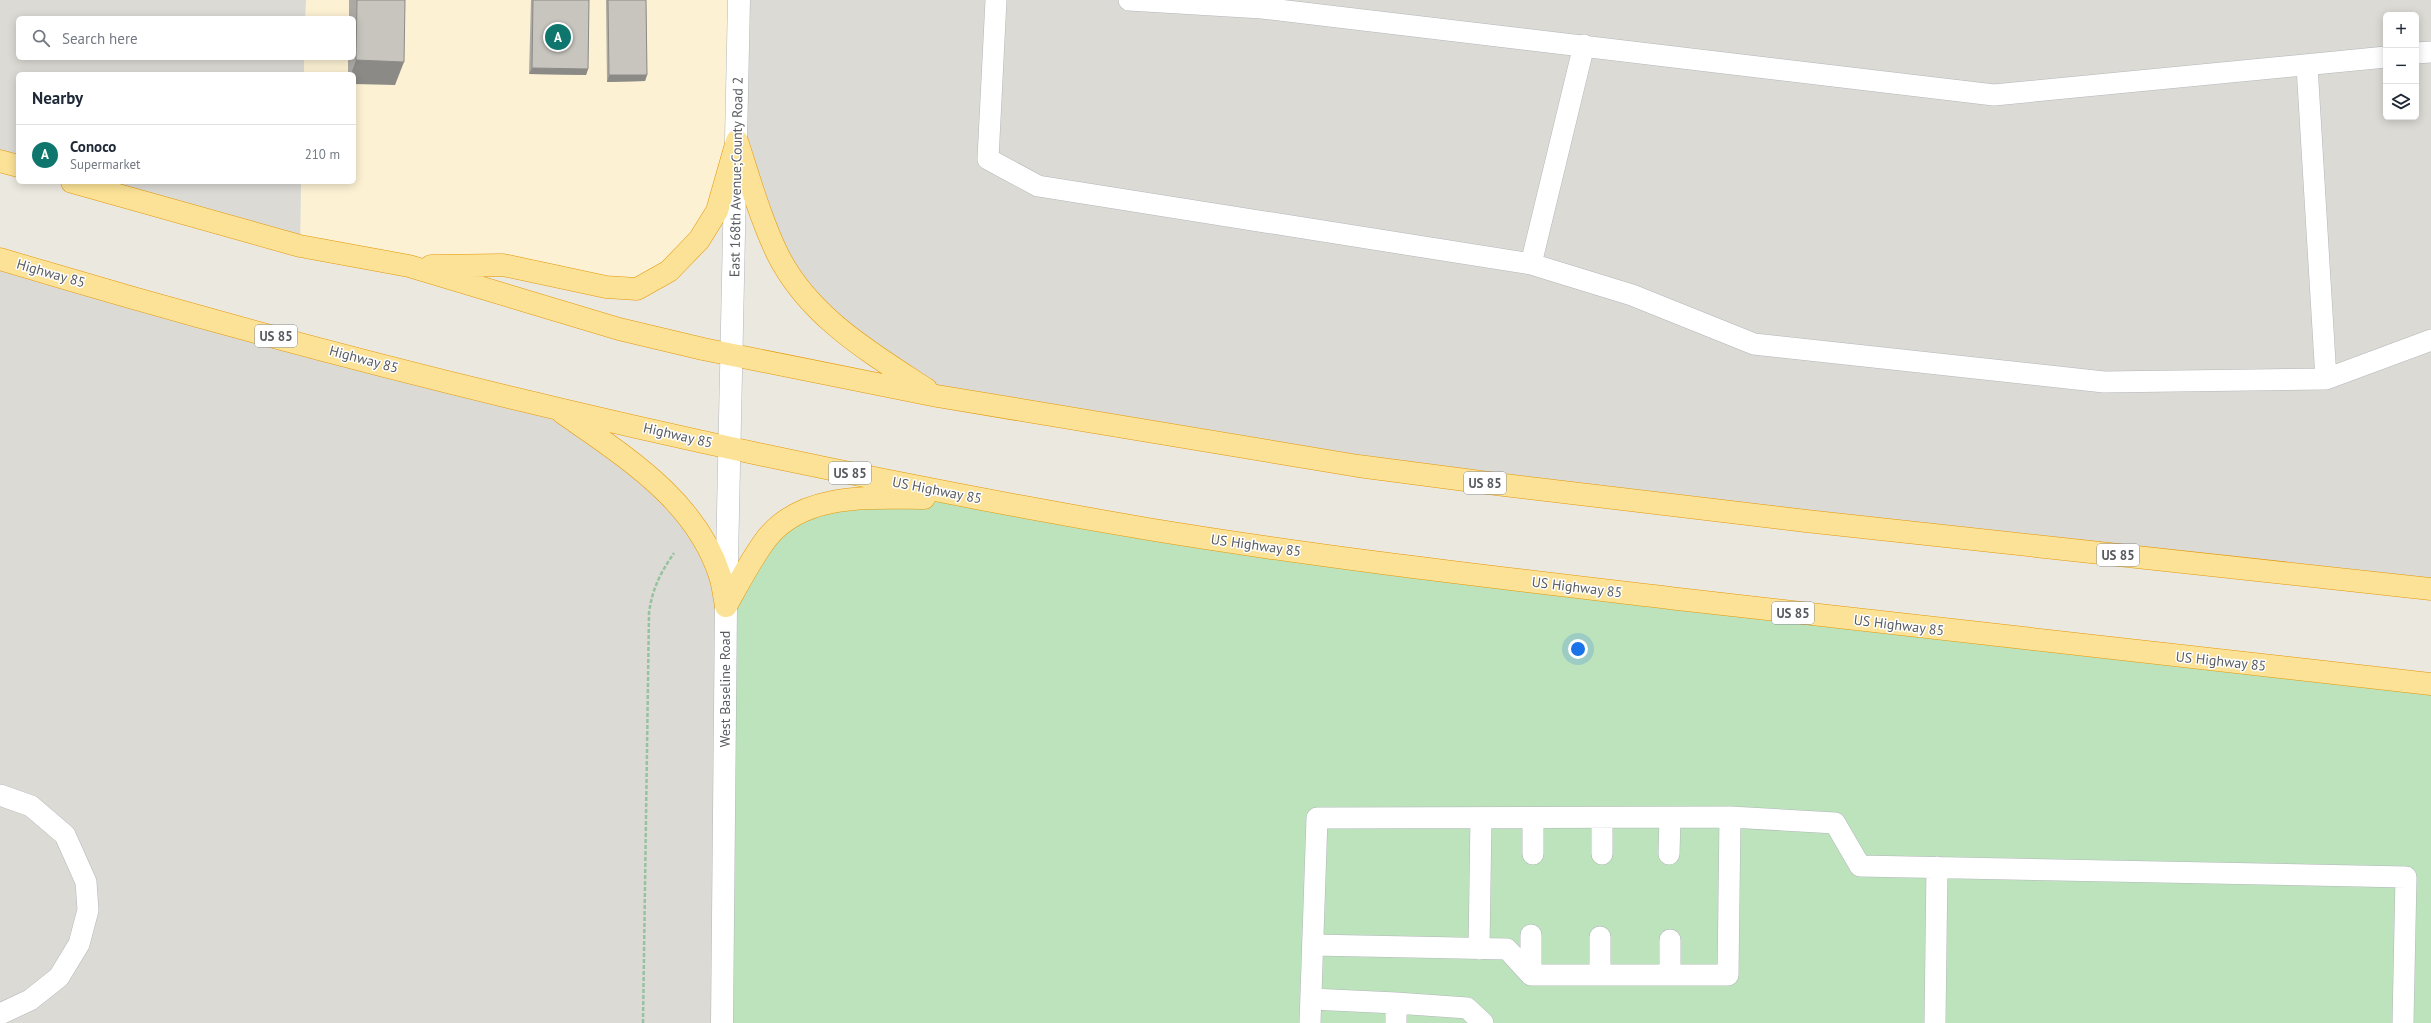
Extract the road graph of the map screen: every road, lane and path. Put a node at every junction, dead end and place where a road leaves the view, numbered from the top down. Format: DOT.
graph roads {
  1 [pos="739,0"];
  2 [pos="996,0"];
  3 [pos="1130,0"];
  4 [pos="1262,4"];
  5 [pos="1584,45"];
  6 [pos="2431,52"];
  7 [pos="2419,54"];
  8 [pos="2383,57"];
  9 [pos="2307,66"];
  10 [pos="737,141"];
  11 [pos="0,161"];
  12 [pos="16,165"];
  13 [pos="79,184"];
  14 [pos="0,259"];
  15 [pos="1531,264"];
  16 [pos="409,266"];
  17 [pos="2431,340"];
  18 [pos="732,355"];
  19 [pos="2326,379"];
  20 [pos="937,396"];
  21 [pos="554,406"];
  22 [pos="730,448"];
  23 [pos="970,498"];
  24 [pos="694,526"];
  25 [pos="2431,589"];
  26 [pos="726,606"];
  27 [pos="2431,684"];
  28 [pos="0,795"];
  29 [pos="1730,817"];
  30 [pos="1481,818"];
  31 [pos="1602,818"];
  32 [pos="1670,818"];
  33 [pos="1533,819"];
  34 [pos="1534,854"];
  35 [pos="1602,854"];
  36 [pos="1669,854"];
  37 [pos="1937,867"];
  38 [pos="1531,935"];
  39 [pos="1600,937"];
  40 [pos="1670,940"];
  41 [pos="1313,945"];
  42 [pos="1479,949"];
  43 [pos="1531,975"];
  44 [pos="1600,975"];
  45 [pos="1670,975"];
  46 [pos="1311,999"];
  47 [pos="1396,1013"];
  48 [pos="0,1014"];
  49 [pos="643,1023"];
  50 [pos="722,1023"];
  51 [pos="1310,1023"];
  52 [pos="1483,1023"];
  53 [pos="1935,1023"];
  54 [pos="2403,1023"];
  1 -- 10 [label="main road, East 168th Avenue;County Road 2"];
  2 -- 15 [label="lane"];
  3 -- 4 [label="lane"];
  4 -- 5 [label="lane"];
  5 -- 9 [label="lane"];
  5 -- 15 [label="lane"];
  6 -- 7 [label="lane"];
  8 -- 9 [label="lane"];
  9 -- 19 [label="lane"];
  10 -- 16 [label="highway"];
  10 -- 18 [label="main road, East 168th Avenue;County Road 2"];
  10 -- 20 [label="highway"];
  11 -- 12 [label="highway"];
  13 -- 16 [label="highway, US 85"];
  14 -- 21 [label="highway, Highway 85 / US 85"];
  15 -- 19 [label="lane"];
  16 -- 18 [label="highway, US 85"];
  17 -- 19 [label="lane"];
  18 -- 20 [label="highway, US 85"];
  18 -- 22 [label="main road, West Baseline Road"];
  20 -- 25 [label="highway, US 85"];
  21 -- 22 [label="highway, Highway 85 / US 85"];
  21 -- 24 [label="highway"];
  22 -- 23 [label="highway, US Highway 85 / US 85"];
  22 -- 26 [label="main road, West Baseline Road"];
  23 -- 26 [label="highway"];
  23 -- 27 [label="highway, US Highway 85 / US 85"];
  24 -- 26 [label="highway"];
  24 -- 49 [label="path"];
  26 -- 50 [label="main road, West Baseline Road"];
  28 -- 48 [label="lane"];
  29 -- 32 [label="lane"];
  29 -- 37 [label="lane"];
  29 -- 45 [label="lane"];
  30 -- 33 [label="lane"];
  30 -- 41 [label="lane"];
  30 -- 42 [label="lane"];
  31 -- 32 [label="lane"];
  31 -- 33 [label="lane"];
  31 -- 35 [label="lane"];
  32 -- 36 [label="lane"];
  33 -- 34 [label="lane"];
  37 -- 53 [label="lane"];
  37 -- 54 [label="lane"];
  38 -- 43 [label="lane"];
  39 -- 44 [label="lane"];
  40 -- 45 [label="lane"];
  41 -- 42 [label="lane"];
  41 -- 46 [label="lane"];
  42 -- 43 [label="lane"];
  43 -- 44 [label="lane"];
  44 -- 45 [label="lane"];
  46 -- 47 [label="lane"];
  46 -- 51 [label="lane"];
  47 -- 52 [label="lane"];
}
